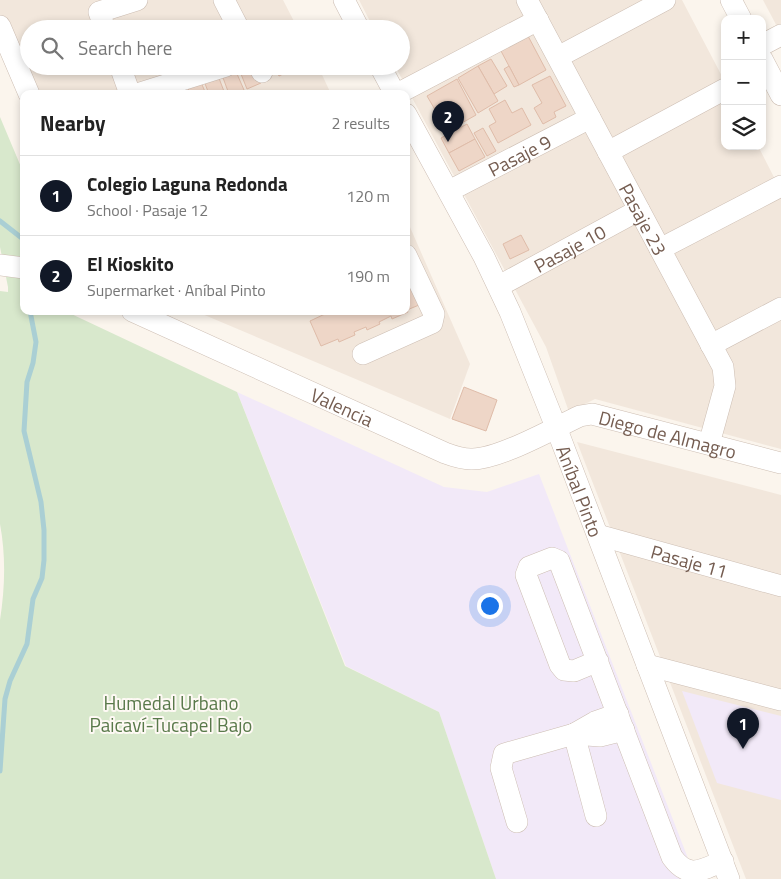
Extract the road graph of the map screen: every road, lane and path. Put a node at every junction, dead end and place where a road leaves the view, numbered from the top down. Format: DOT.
graph roads {
  1 [pos="137,0"];
  2 [pos="224,0"];
  3 [pos="527,0"];
  4 [pos="665,0"];
  5 [pos="731,0"];
  6 [pos="347,1"];
  7 [pos="99,14"];
  8 [pos="739,15"];
  9 [pos="234,20"];
  10 [pos="355,20"];
  11 [pos="538,20"];
  12 [pos="0,26"];
  13 [pos="781,35"];
  14 [pos="766,43"];
  15 [pos="558,57"];
  16 [pos="766,69"];
  17 [pos="20,73"];
  18 [pos="21,75"];
  19 [pos="123,75"];
  20 [pos="197,75"];
  21 [pos="385,75"];
  22 [pos="27,90"];
  23 [pos="129,90"];
  24 [pos="150,90"];
  25 [pos="394,90"];
  26 [pos="404,90"];
  27 [pos="721,91"];
  28 [pos="781,95"];
  29 [pos="590,118"];
  30 [pos="410,121"];
  31 [pos="608,152"];
  32 [pos="781,186"];
  33 [pos="449,191"];
  34 [pos="639,210"];
  35 [pos="660,249"];
  36 [pos="410,263"];
  37 [pos="0,265"];
  38 [pos="20,268"];
  39 [pos="498,286"];
  40 [pos="781,308"];
  41 [pos="146,315"];
  42 [pos="711,345"];
  43 [pos="363,354"];
  44 [pos="556,427"];
  45 [pos="709,444"];
  46 [pos="781,463"];
  47 [pos="598,535"];
  48 [pos="781,586"];
  49 [pos="598,662"];
  50 [pos="647,665"];
  51 [pos="781,700"];
  52 [pos="621,722"];
  53 [pos="574,734"];
  54 [pos="596,816"];
  55 [pos="517,822"];
  56 [pos="724,864"];
  1 -- 7 [label="street"];
  2 -- 9 [label="street"];
  3 -- 11 [label="street, Pasaje 23"];
  4 -- 15 [label="street"];
  5 -- 8 [label="street"];
  6 -- 10 [label="street"];
  11 -- 15 [label="street, Pasaje 23"];
  11 -- 26 [label="street"];
  12 -- 17 [label="street"];
  13 -- 14 [label="street"];
  15 -- 29 [label="street, Pasaje 23"];
  16 -- 28 [label="street"];
  18 -- 22 [label="street"];
  19 -- 23 [label="street"];
  20 -- 24 [label="street"];
  21 -- 25 [label="street"];
  27 -- 31 [label="street"];
  29 -- 31 [label="street, Pasaje 23"];
  29 -- 33 [label="street, Pasaje 9"];
  30 -- 33 [label="street, Aníbal Pinto"];
  31 -- 34 [label="street, Pasaje 23"];
  32 -- 35 [label="street"];
  33 -- 39 [label="street, Aníbal Pinto"];
  34 -- 35 [label="street, Pasaje 23"];
  34 -- 39 [label="street, Pasaje 10"];
  35 -- 42 [label="street, Pasaje 23"];
  36 -- 43 [label="street"];
  37 -- 38 [label="street"];
  39 -- 44 [label="street, Aníbal Pinto"];
  40 -- 42 [label="street"];
  41 -- 44 [label="street, Valencia"];
  42 -- 45 [label="street, Pasaje 23"];
  44 -- 45 [label="street, Diego de Almagro"];
  44 -- 47 [label="street, Aníbal Pinto"];
  45 -- 46 [label="street, Diego de Almagro"];
  47 -- 48 [label="street, Pasaje 11"];
  47 -- 50 [label="street, Aníbal Pinto"];
  49 -- 49 [label="street"];
  49 -- 52 [label="street"];
  50 -- 51 [label="street"];
  50 -- 56 [label="street, Aníbal Pinto"];
  52 -- 53 [label="street"];
  52 -- 56 [label="street"];
  53 -- 54 [label="street"];
  53 -- 55 [label="street"];
}
